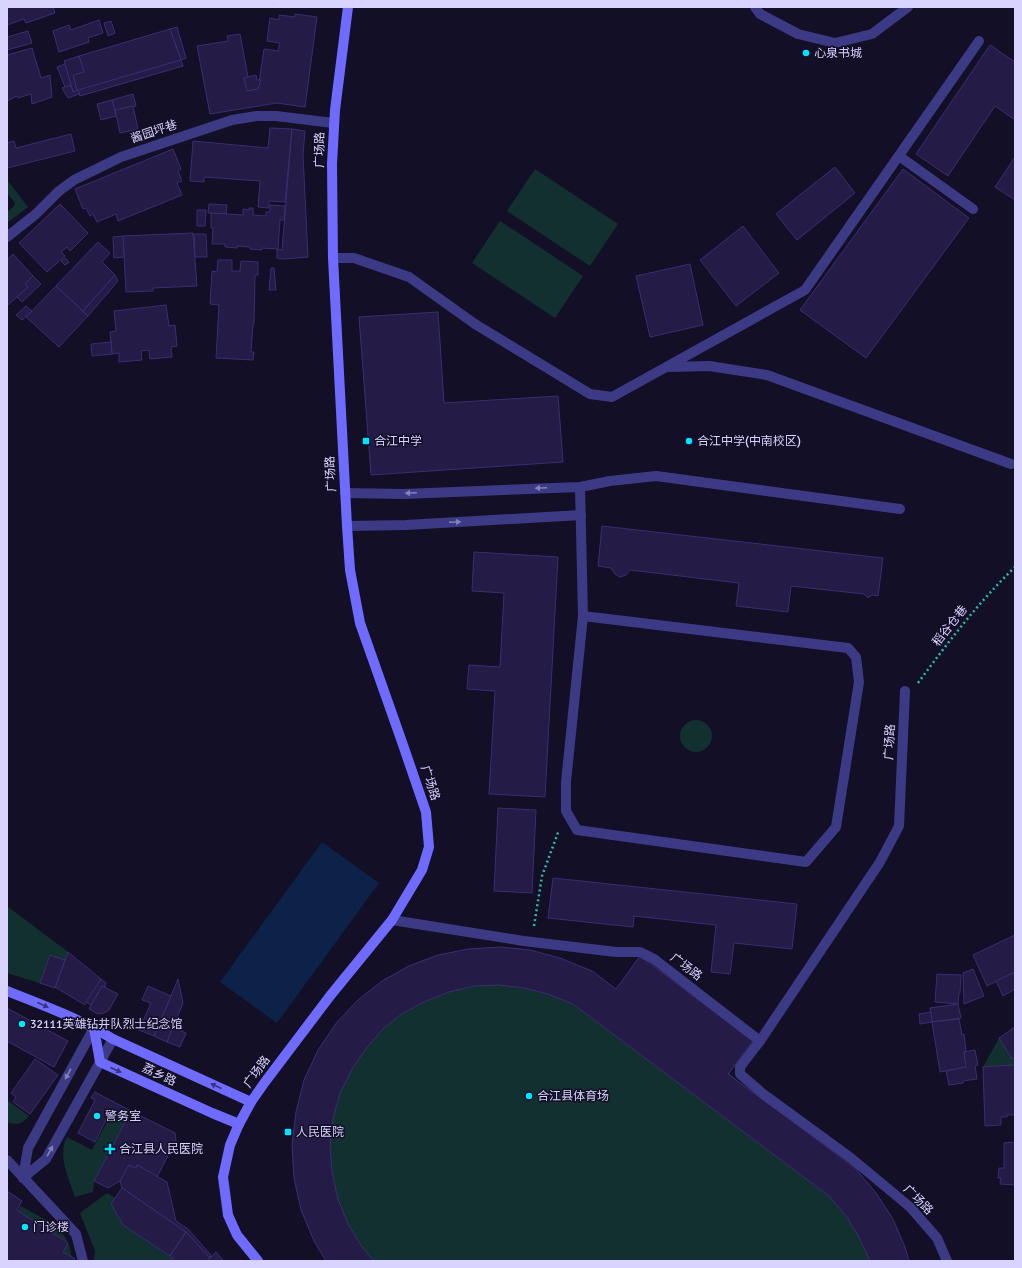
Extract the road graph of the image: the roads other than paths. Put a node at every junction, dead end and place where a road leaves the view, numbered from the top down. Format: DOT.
graph roads {
  1 [pos="348,7"];
  2 [pos="755,7"];
  3 [pos="908,7"];
  4 [pos="979,41"];
  5 [pos="334,123"];
  6 [pos="899,156"];
  7 [pos="973,209"];
  8 [pos="7,237"];
  9 [pos="333,258"];
  10 [pos="666,367"];
  11 [pos="1011,464"];
  12 [pos="580,487"];
  13 [pos="345,492"];
  14 [pos="900,509"];
  15 [pos="581,515"];
  16 [pos="346,526"];
  17 [pos="583,616"];
  18 [pos="905,696"];
  19 [pos="392,920"];
  20 [pos="7,991"];
  21 [pos="94,1028"];
  22 [pos="113,1039"];
  23 [pos="760,1040"];
  24 [pos="100,1062"];
  25 [pos="251,1102"];
  26 [pos="239,1124"];
  27 [pos="7,1160"];
  28 [pos="23,1178"];
  29 [pos="83,1261"];
  30 [pos="258,1261"];
  31 [pos="947,1261"];
  1 -- 5 [label="main road, 广场路"];
  2 -- 3 [label="street"];
  4 -- 6 [label="street"];
  5 -- 8 [label="street, 酱园坪巷"];
  5 -- 9 [label="main road, 广场路"];
  6 -- 7 [label="street"];
  6 -- 10 [label="street"];
  9 -- 10 [label="street"];
  9 -- 13 [label="main road, 广场路"];
  10 -- 11 [label="street"];
  12 -- 13 [label="street, one-way"];
  12 -- 14 [label="street"];
  12 -- 15 [label="street"];
  13 -- 16 [label="main road, 广场路"];
  16 -- 15 [label="street, one-way"];
  15 -- 17 [label="street"];
  16 -- 19 [label="main road, 广场路"];
  17 -- 17 [label="street"];
  18 -- 23 [label="street, 广场路"];
  19 -- 23 [label="street, 广场路"];
  19 -- 25 [label="main road, 广场路"];
  20 -- 21 [label="main road, 荔乡路, one-way"];
  21 -- 22 [label="main road, 荔乡路"];
  21 -- 24 [label="main road"];
  21 -- 28 [label="street, one-way"];
  22 -- 24 [label="street"];
  25 -- 22 [label="main road, 荔乡路, one-way"];
  23 -- 31 [label="street, 广场路"];
  24 -- 26 [label="main road, 荔乡路, one-way"];
  28 -- 24 [label="street, one-way"];
  25 -- 26 [label="main road, 广场路"];
  26 -- 30 [label="main road, 广场路"];
  27 -- 28 [label="street"];
  28 -- 29 [label="street"];
}
